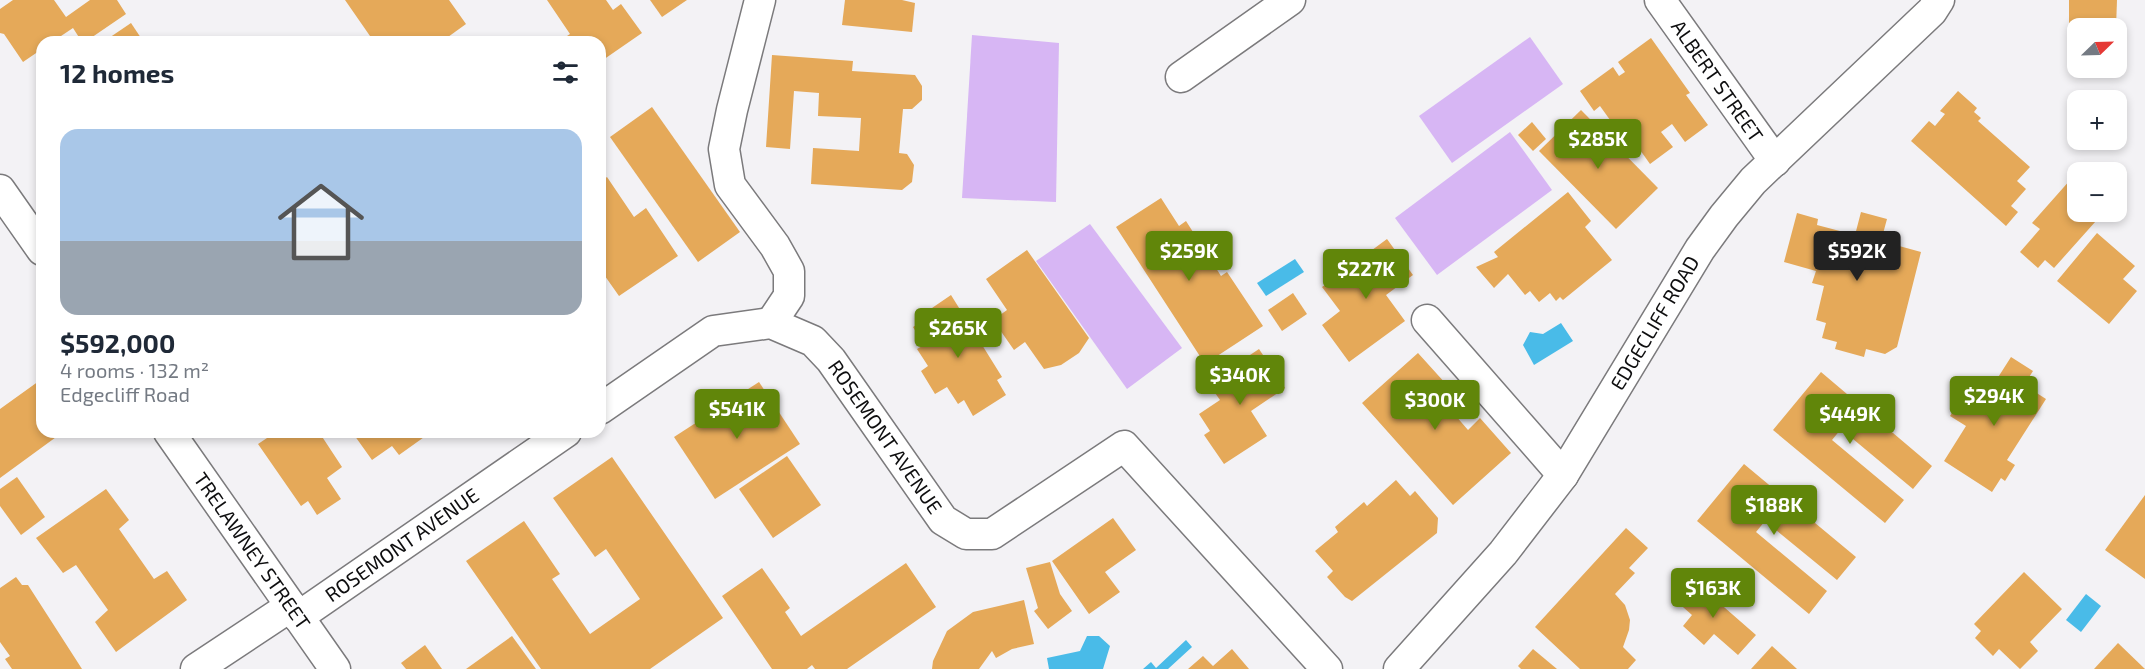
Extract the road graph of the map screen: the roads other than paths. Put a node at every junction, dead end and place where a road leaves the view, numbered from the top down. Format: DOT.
graph roads {
  1 [pos="760,0"];
  2 [pos="1290,0"];
  3 [pos="1660,0"];
  4 [pos="1939,0"];
  5 [pos="1181,77"];
  6 [pos="1774,161"];
  7 [pos="0,190"];
  8 [pos="36,241"];
  9 [pos="1427,320"];
  10 [pos="771,322"];
  11 [pos="606,405"];
  12 [pos="173,438"];
  13 [pos="557,438"];
  14 [pos="1563,474"];
  15 [pos="294,611"];
  16 [pos="196,669"];
  17 [pos="335,669"];
  18 [pos="1327,669"];
  19 [pos="1399,669"];
  1 -- 10 [label="street"];
  2 -- 5 [label="street"];
  3 -- 6 [label="street, ALBERT STREET"];
  4 -- 6 [label="street, EDGECLIFF ROAD"];
  6 -- 14 [label="street, EDGECLIFF ROAD"];
  7 -- 8 [label="street"];
  9 -- 14 [label="street"];
  10 -- 11 [label="street"];
  10 -- 18 [label="street, ROSEMONT AVENUE"];
  12 -- 15 [label="street, TRELAWNEY STREET"];
  13 -- 15 [label="street, ROSEMONT AVENUE"];
  14 -- 19 [label="street, EDGECLIFF ROAD"];
  15 -- 16 [label="street, ROSEMONT AVENUE"];
  15 -- 17 [label="street, TRELAWNEY STREET"];
}
